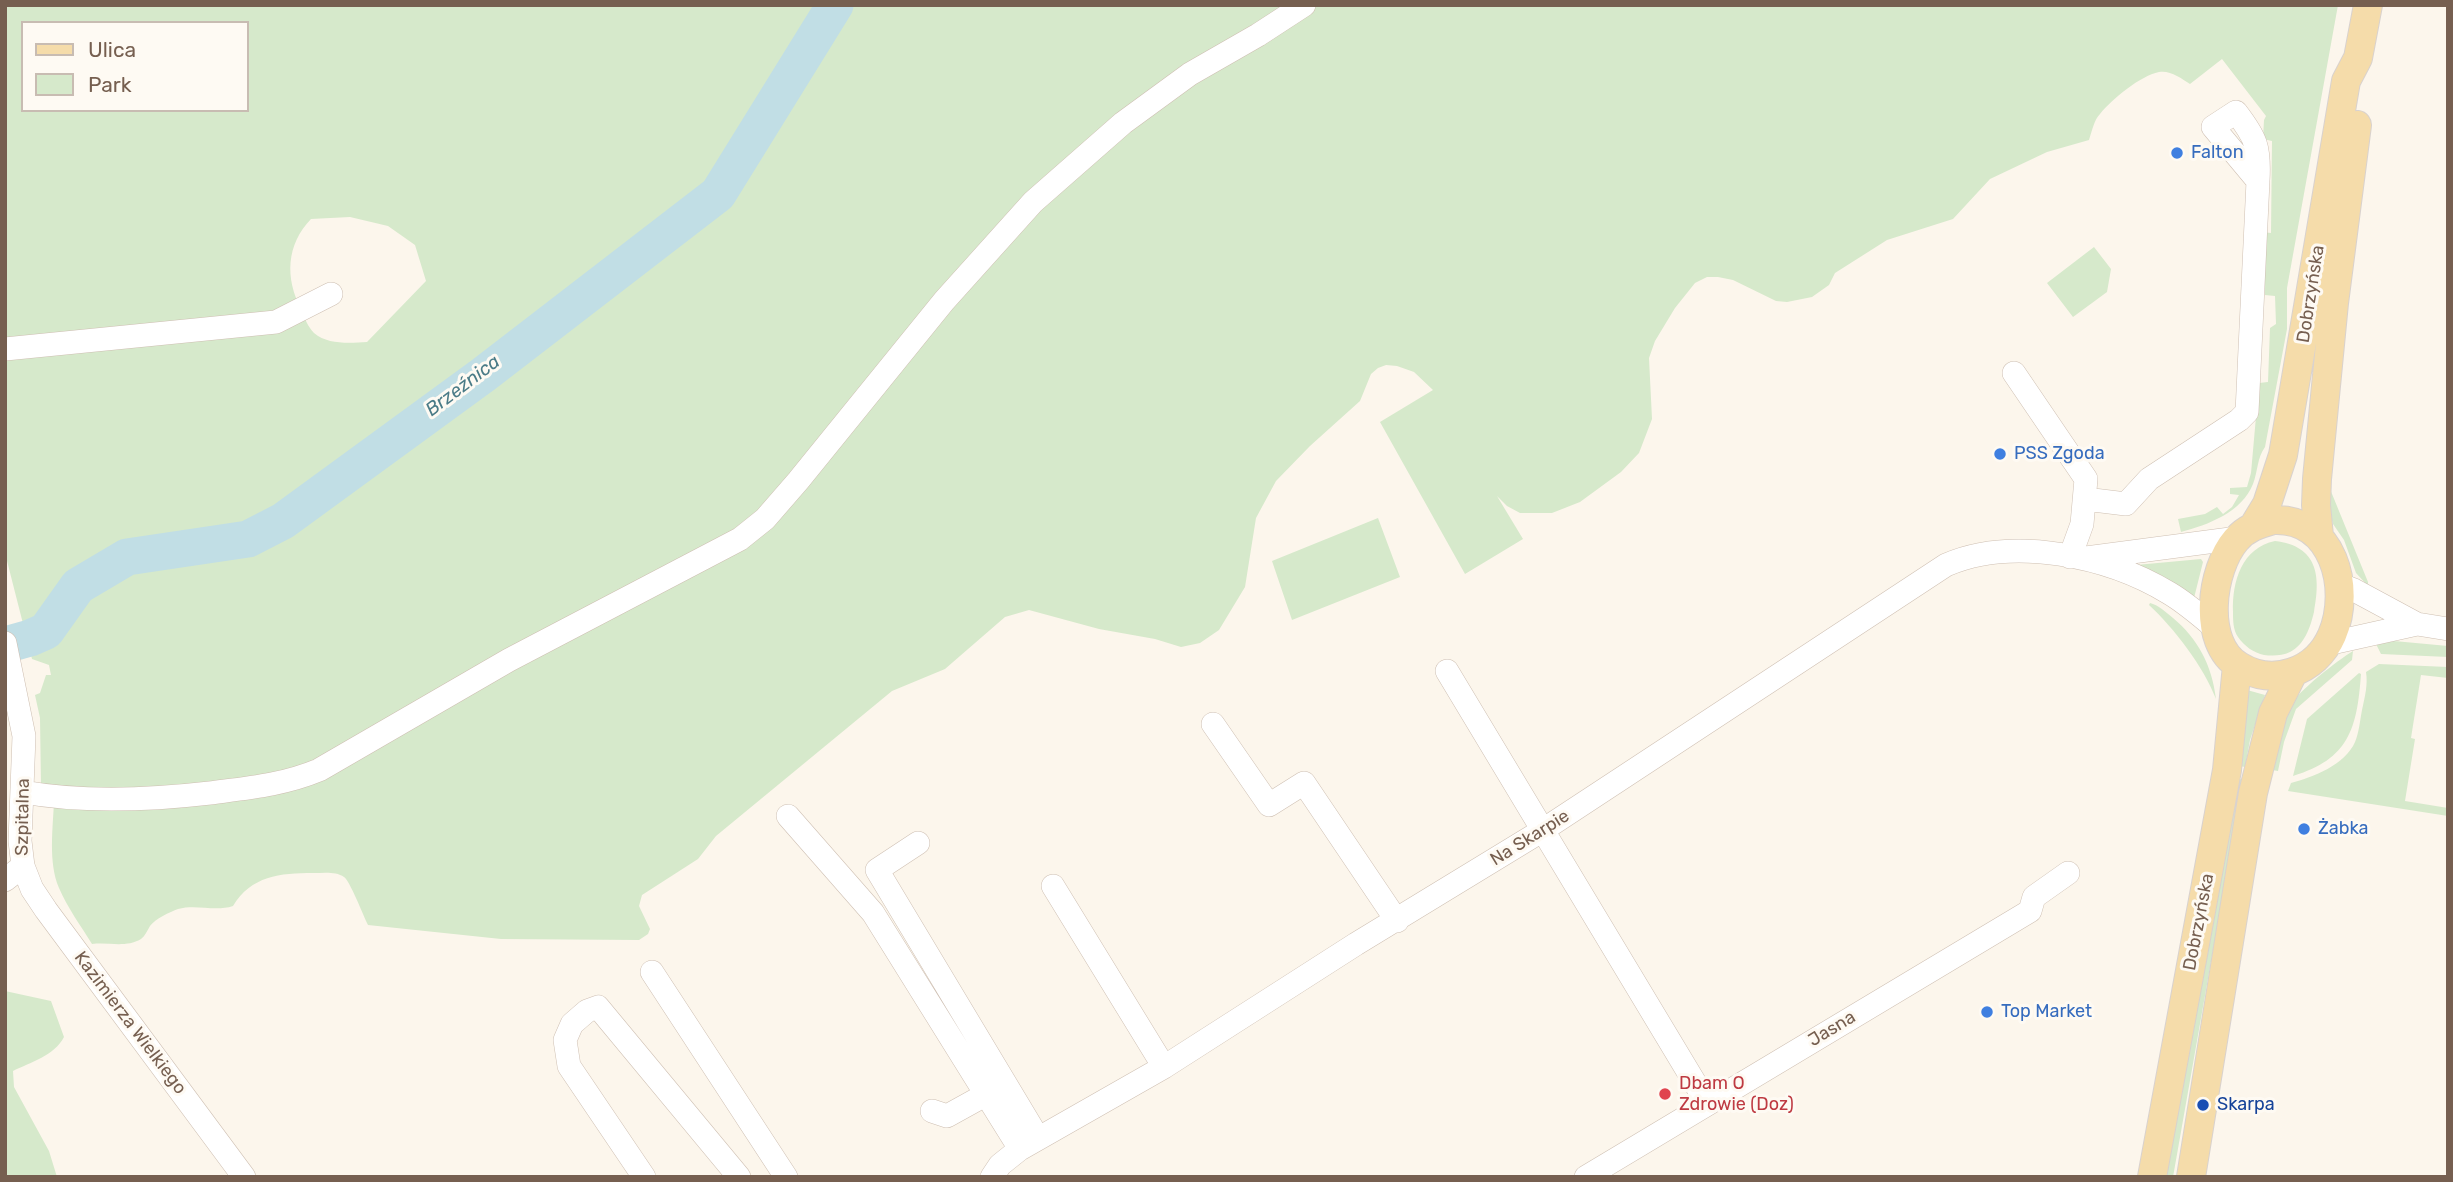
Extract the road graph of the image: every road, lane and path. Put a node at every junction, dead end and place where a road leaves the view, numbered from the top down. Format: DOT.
graph roads {
  1 [pos="1304,5"];
  2 [pos="2368,5"];
  3 [pos="2358,58"];
  4 [pos="2258,181"];
  5 [pos="331,295"];
  6 [pos="5,349"];
  7 [pos="2014,373"];
  8 [pos="2085,499"];
  9 [pos="2245,532"];
  10 [pos="2319,536"];
  11 [pos="2076,557"];
  12 [pos="2338,583"];
  13 [pos="2417,624"];
  14 [pos="2216,629"];
  15 [pos="2448,629"];
  16 [pos="5,643"];
  17 [pos="2327,644"];
  18 [pos="2237,665"];
  19 [pos="1447,671"];
  20 [pos="2293,673"];
  21 [pos="1213,724"];
  22 [pos="23,792"];
  23 [pos="788,817"];
  24 [pos="1543,830"];
  25 [pos="13,838"];
  26 [pos="918,843"];
  27 [pos="14,873"];
  28 [pos="2068,873"];
  29 [pos="1053,886"];
  30 [pos="1397,921"];
  31 [pos="652,972"];
  32 [pos="1164,1067"];
  33 [pos="985,1095"];
  34 [pos="1707,1103"];
  35 [pos="932,1111"];
  36 [pos="1029,1143"];
  37 [pos="244,1177"];
  38 [pos="643,1177"];
  39 [pos="739,1177"];
  40 [pos="786,1177"];
  41 [pos="992,1177"];
  42 [pos="1586,1177"];
  43 [pos="2152,1177"];
  44 [pos="2191,1177"];
  1 -- 22 [label="street"];
  2 -- 3 [label="main road, Dobrzyńska"];
  3 -- 9 [label="main road, Dobrzyńska"];
  3 -- 10 [label="main road, Dobrzyńska"];
  4 -- 8 [label="street"];
  5 -- 6 [label="street"];
  7 -- 8 [label="street"];
  8 -- 11 [label="street"];
  9 -- 10 [label="main road"];
  9 -- 11 [label="street"];
  9 -- 14 [label="main road"];
  10 -- 12 [label="main road"];
  11 -- 14 [label="street"];
  11 -- 24 [label="street, Na Skarpie"];
  12 -- 13 [label="street"];
  12 -- 17 [label="main road"];
  13 -- 15 [label="street"];
  13 -- 17 [label="street"];
  14 -- 18 [label="main road"];
  16 -- 22 [label="street, Szpitalna"];
  17 -- 20 [label="main road"];
  18 -- 20 [label="main road"];
  18 -- 43 [label="main road, Dobrzyńska"];
  19 -- 24 [label="street"];
  20 -- 44 [label="main road, Dobrzyńska"];
  21 -- 30 [label="street"];
  22 -- 25 [label="street, Szpitalna"];
  23 -- 33 [label="street"];
  24 -- 30 [label="street, Na Skarpie"];
  24 -- 34 [label="street"];
  25 -- 27 [label="street, Szpitalna"];
  26 -- 36 [label="street"];
  27 -- 37 [label="street, Kazimierza Wielkiego"];
  28 -- 34 [label="street, Jasna"];
  29 -- 32 [label="street"];
  30 -- 32 [label="street, Na Skarpie"];
  31 -- 40 [label="street"];
  32 -- 36 [label="street, Na Skarpie"];
  33 -- 35 [label="street"];
  33 -- 36 [label="street"];
  34 -- 42 [label="street, Jasna"];
  36 -- 41 [label="street, Na Skarpie"];
  38 -- 39 [label="street"];
}
